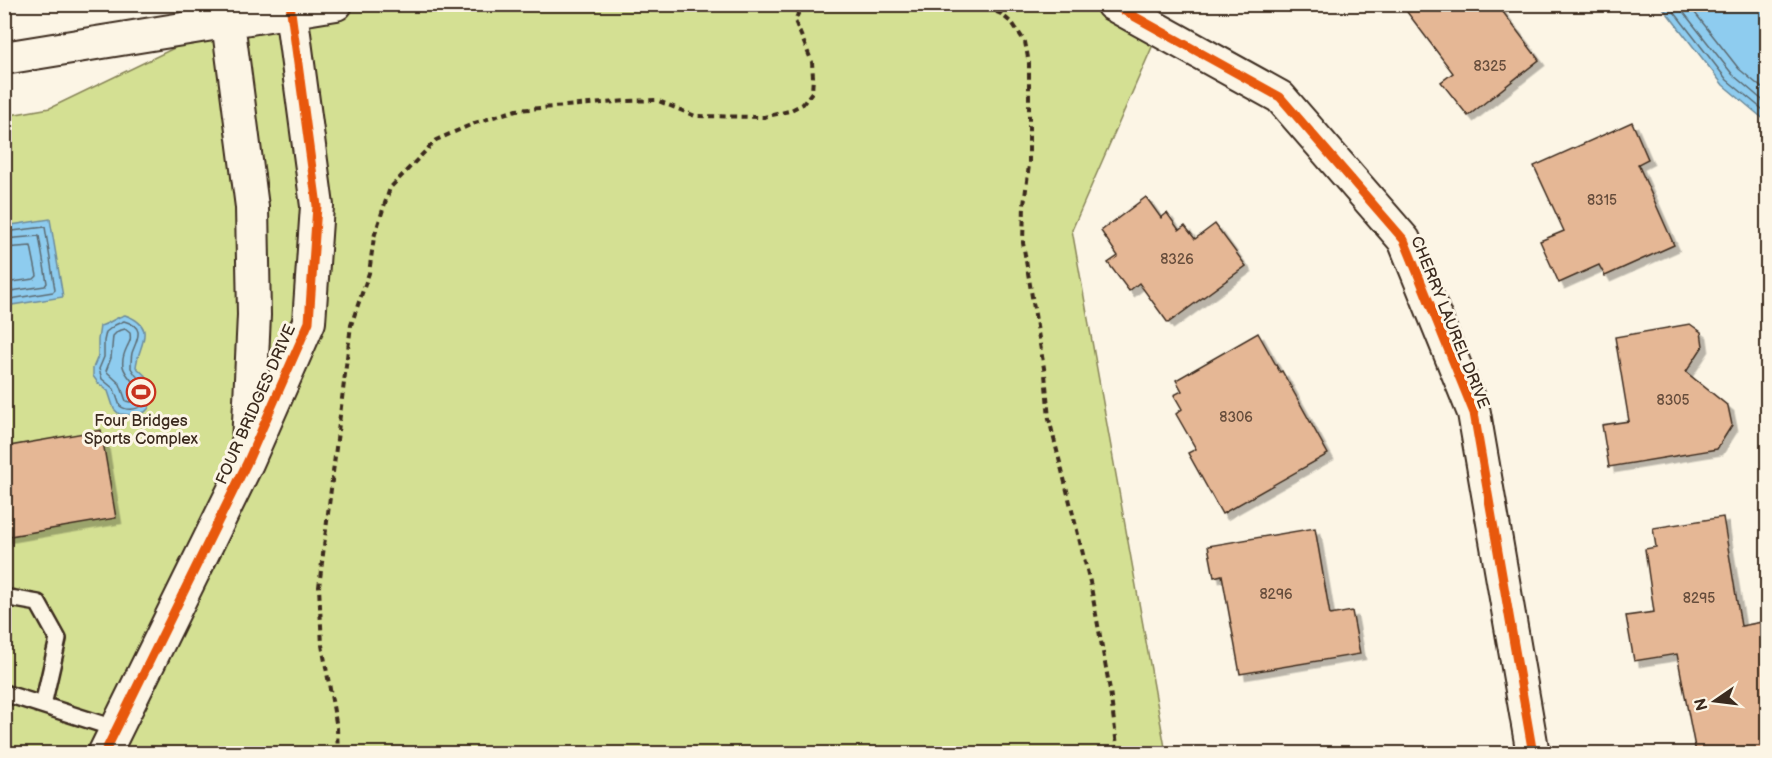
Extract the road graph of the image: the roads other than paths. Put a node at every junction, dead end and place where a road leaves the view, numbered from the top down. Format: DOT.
graph roads {
  1 [pos="336,4"];
  2 [pos="1113,4"];
  3 [pos="290,8"];
  4 [pos="226,13"];
  5 [pos="4,58"];
  6 [pos="247,463"];
  7 [pos="4,597"];
  8 [pos="4,693"];
  9 [pos="43,705"];
  10 [pos="110,741"];
  11 [pos="1533,753"];
  1 -- 3 [label="street"];
  2 -- 11 [label="street, CHERRY LAUREL DRIVE"];
  3 -- 4 [label="street"];
  3 -- 6 [label="street, FOUR BRIDGES DRIVE"];
  4 -- 5 [label="street"];
  4 -- 6 [label="street, FOUR BRIDGES DRIVE"];
  6 -- 10 [label="street, FOUR BRIDGES DRIVE"];
  7 -- 9 [label="lane"];
  8 -- 9 [label="lane"];
  9 -- 10 [label="lane"];
}
